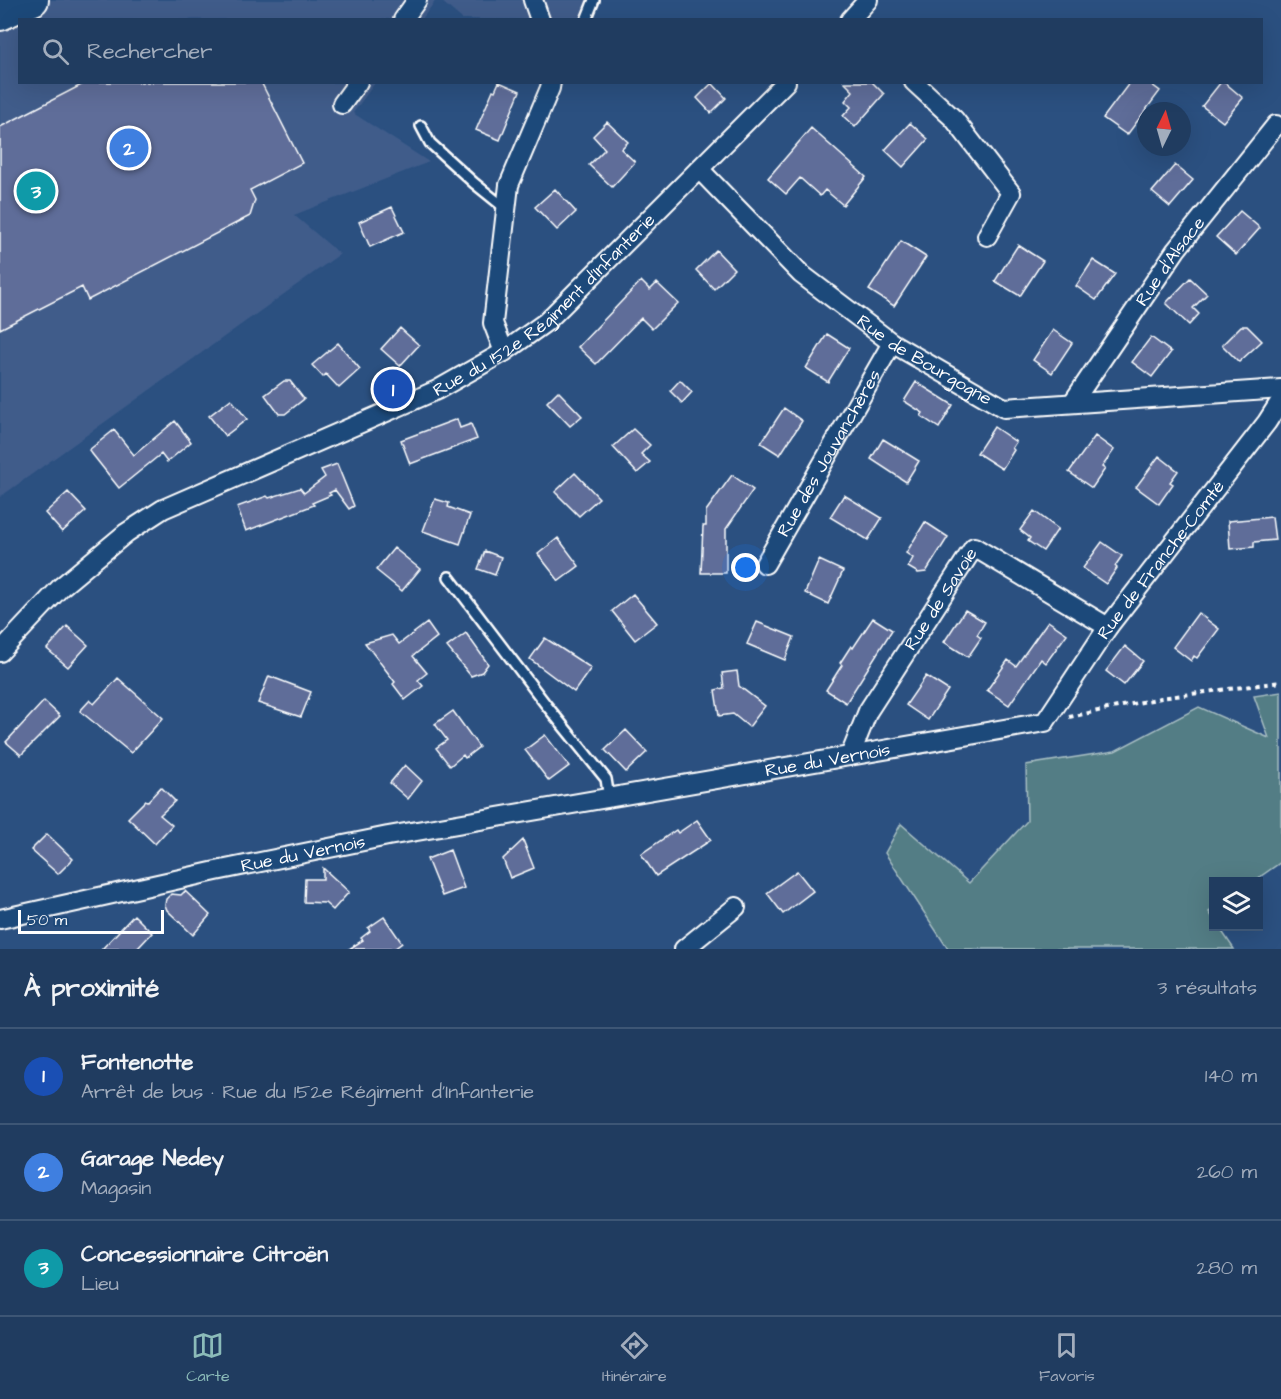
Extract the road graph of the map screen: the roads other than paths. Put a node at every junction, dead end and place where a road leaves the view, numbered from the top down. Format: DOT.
graph roads {
  1 [pos="33,0"];
  2 [pos="417,0"];
  3 [pos="533,0"];
  4 [pos="594,0"];
  5 [pos="868,0"];
  6 [pos="0,15"];
  7 [pos="405,18"];
  8 [pos="539,18"];
  9 [pos="587,18"];
  10 [pos="852,18"];
  11 [pos="357,84"];
  12 [pos="551,84"];
  13 [pos="784,84"];
  14 [pos="916,84"];
  15 [pos="342,104"];
  16 [pos="1275,125"];
  17 [pos="421,126"];
  18 [pos="699,169"];
  19 [pos="505,208"];
  20 [pos="987,236"];
  21 [pos="892,343"];
  22 [pos="504,352"];
  23 [pos="1281,389"];
  24 [pos="1281,400"];
  25 [pos="1073,402"];
  26 [pos="765,564"];
  27 [pos="449,577"];
  28 [pos="1108,627"];
  29 [pos="0,652"];
  30 [pos="1045,722"];
  31 [pos="850,756"];
  32 [pos="609,798"];
  33 [pos="736,907"];
  34 [pos="0,919"];
  35 [pos="684,949"];
  1 -- 6 [label="main road"];
  2 -- 7 [label="street"];
  3 -- 8 [label="street"];
  4 -- 9 [label="lane"];
  5 -- 10 [label="street"];
  11 -- 15 [label="street"];
  12 -- 19 [label="street"];
  13 -- 18 [label="street, Rue du 152e Régiment d'Infanterie"];
  14 -- 20 [label="street"];
  16 -- 25 [label="street, Rue d'Alsace"];
  17 -- 19 [label="lane"];
  18 -- 21 [label="street, Rue de Bourgogne"];
  18 -- 22 [label="street, Rue du 152e Régiment d'Infanterie"];
  19 -- 22 [label="street"];
  21 -- 25 [label="street, Rue de Bourgogne"];
  21 -- 26 [label="street, Rue des Jouvanchères"];
  22 -- 29 [label="street, Rue du 152e Régiment d'Infanterie"];
  23 -- 25 [label="street, Rue de Bourgogne"];
  24 -- 28 [label="street, Rue de Franche-Comté"];
  27 -- 32 [label="lane"];
  28 -- 30 [label="street, Rue de Franche-Comté"];
  28 -- 31 [label="street, Rue de Savoie"];
  30 -- 31 [label="street, Rue du Vernois"];
  31 -- 32 [label="street, Rue du Vernois"];
  32 -- 34 [label="street, Rue du Vernois"];
  33 -- 35 [label="street"];
}
